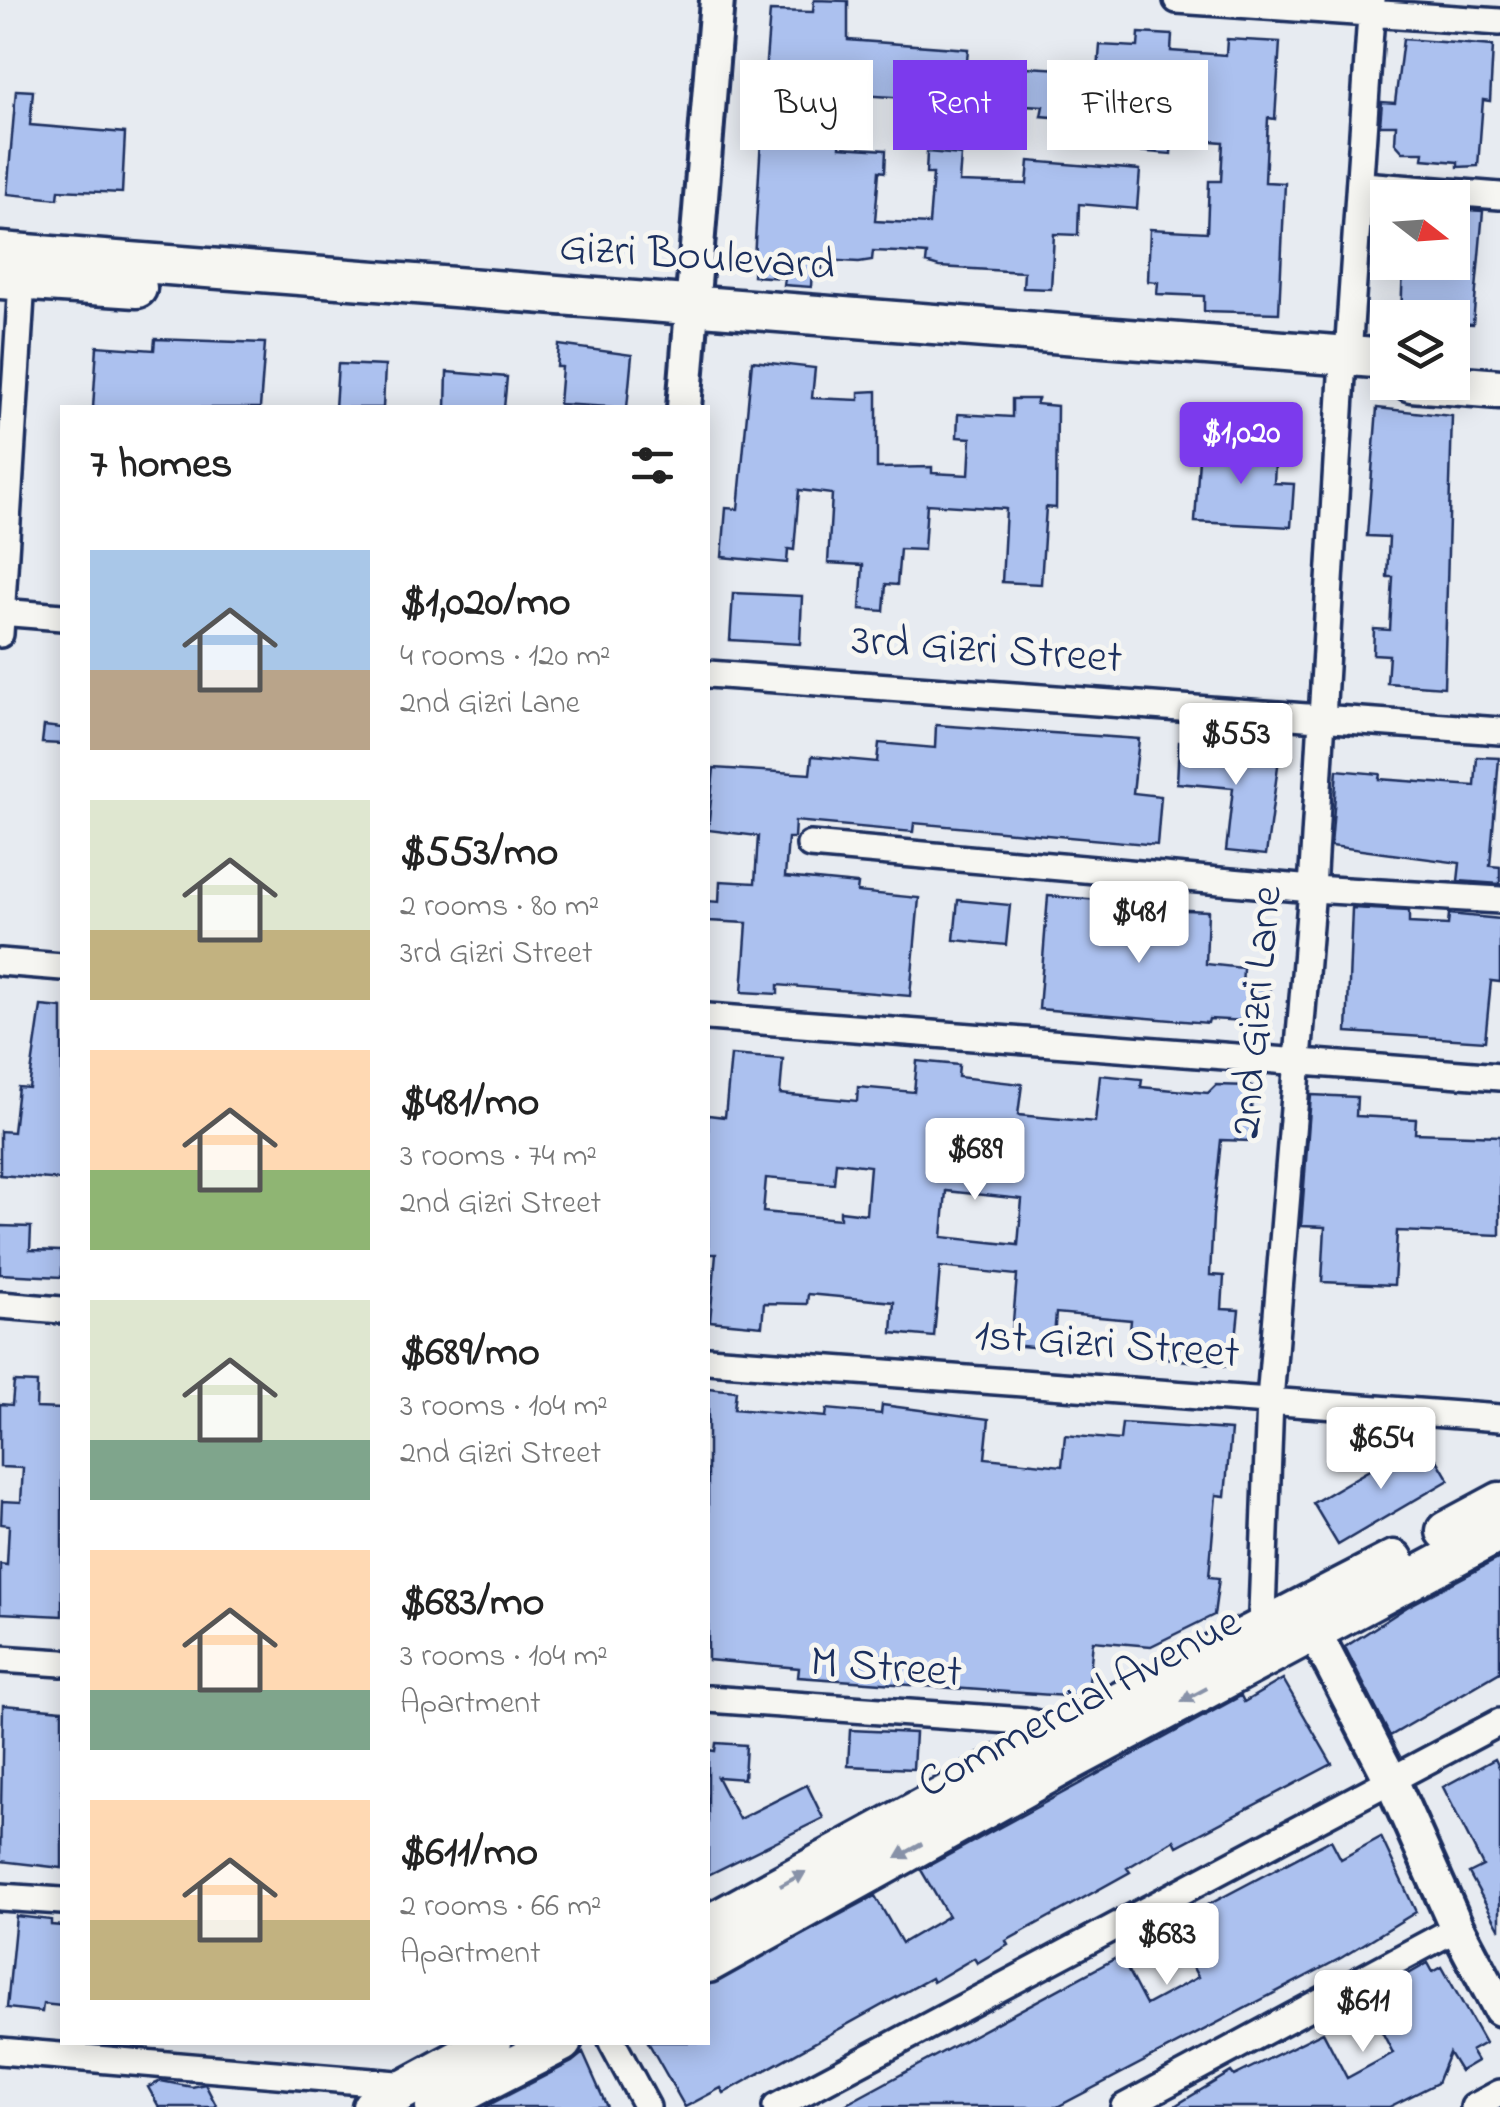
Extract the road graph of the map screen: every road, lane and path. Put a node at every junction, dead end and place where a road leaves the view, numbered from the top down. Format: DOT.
graph roads {
  1 [pos="717,0"];
  2 [pos="1177,0"];
  3 [pos="1371,7"];
  4 [pos="1500,22"];
  5 [pos="1363,185"];
  6 [pos="1500,196"];
  7 [pos="7,271"];
  8 [pos="691,315"];
  9 [pos="1370,362"];
  10 [pos="1470,365"];
  11 [pos="1345,367"];
  12 [pos="1500,367"];
  13 [pos="1370,375"];
  14 [pos="1470,387"];
  15 [pos="1500,389"];
  16 [pos="684,405"];
  17 [pos="1,612"];
  18 [pos="60,617"];
  19 [pos="0,634"];
  20 [pos="710,674"];
  21 [pos="1320,717"];
  22 [pos="1500,730"];
  23 [pos="810,845"];
  24 [pos="1312,889"];
  25 [pos="1500,900"];
  26 [pos="0,962"];
  27 [pos="60,967"];
  28 [pos="710,1017"];
  29 [pos="1295,1061"];
  30 [pos="1500,1077"];
  31 [pos="0,1305"];
  32 [pos="60,1310"];
  33 [pos="710,1360"];
  34 [pos="1270,1400"];
  35 [pos="1500,1418"];
  36 [pos="1500,1502"];
  37 [pos="1500,1532"];
  38 [pos="1307,1622"];
  39 [pos="1273,1640"];
  40 [pos="0,1659"];
  41 [pos="60,1662"];
  42 [pos="710,1699"];
  43 [pos="1500,1722"];
  44 [pos="1054,1736"];
  45 [pos="1391,1780"];
  46 [pos="0,1897"];
  47 [pos="60,1901"];
  48 [pos="710,1924"];
  49 [pos="1456,1928"];
  50 [pos="710,1962"];
  51 [pos="1500,2009"];
  52 [pos="489,2045"];
  53 [pos="555,2045"];
  54 [pos="614,2045"];
  55 [pos="0,2051"];
  56 [pos="1500,2093"];
  57 [pos="435,2095"];
  58 [pos="372,2107"];
  59 [pos="647,2107"];
  60 [pos="776,2107"];
  61 [pos="1124,2107"];
  62 [pos="1474,2107"];
  1 -- 8 [label="street"];
  2 -- 3 [label="street"];
  3 -- 4 [label="street"];
  3 -- 5 [label="street, 2nd Gizri Lane"];
  5 -- 6 [label="street"];
  5 -- 11 [label="street, 2nd Gizri Lane"];
  7 -- 8 [label="main road, Gizri Boulevard"];
  7 -- 17 [label="street"];
  8 -- 11 [label="main road, Gizri Boulevard"];
  8 -- 16 [label="street"];
  9 -- 11 [label="main road, Gizri Boulevard"];
  10 -- 12 [label="main road"];
  11 -- 13 [label="main road, Gizri Boulevard"];
  11 -- 21 [label="street, 2nd Gizri Lane"];
  14 -- 15 [label="main road"];
  17 -- 18 [label="street"];
  17 -- 19 [label="street"];
  20 -- 21 [label="street, 3rd Gizri Street"];
  21 -- 22 [label="street, 3rd Gizri Street"];
  21 -- 24 [label="street, 2nd Gizri Lane"];
  23 -- 24 [label="street"];
  24 -- 25 [label="street"];
  24 -- 29 [label="street, 2nd Gizri Lane"];
  26 -- 27 [label="street"];
  28 -- 29 [label="street"];
  29 -- 30 [label="street"];
  29 -- 34 [label="street, 2nd Gizri Lane"];
  31 -- 32 [label="street"];
  33 -- 34 [label="street, 1st Gizri Street"];
  34 -- 35 [label="street, 1st Gizri Street"];
  34 -- 39 [label="street, 2nd Gizri Lane"];
  36 -- 38 [label="main road, Commercial Avenue"];
  37 -- 38 [label="main road, Commercial Avenue"];
  38 -- 39 [label="main road, Commercial Avenue"];
  38 -- 45 [label="street"];
  39 -- 44 [label="main road, Commercial Avenue"];
  39 -- 50 [label="main road, Commercial Avenue, one-way"];
  40 -- 41 [label="street"];
  42 -- 44 [label="street, M Street"];
  43 -- 45 [label="street"];
  48 -- 44 [label="main road, Commercial Avenue, one-way"];
  45 -- 49 [label="street"];
  45 -- 60 [label="street"];
  46 -- 47 [label="street"];
  49 -- 51 [label="street"];
  49 -- 61 [label="street"];
  52 -- 57 [label="main road"];
  53 -- 57 [label="main road"];
  54 -- 59 [label="street"];
  55 -- 57 [label="street"];
  56 -- 62 [label="street"];
  57 -- 58 [label="main road"];
}
